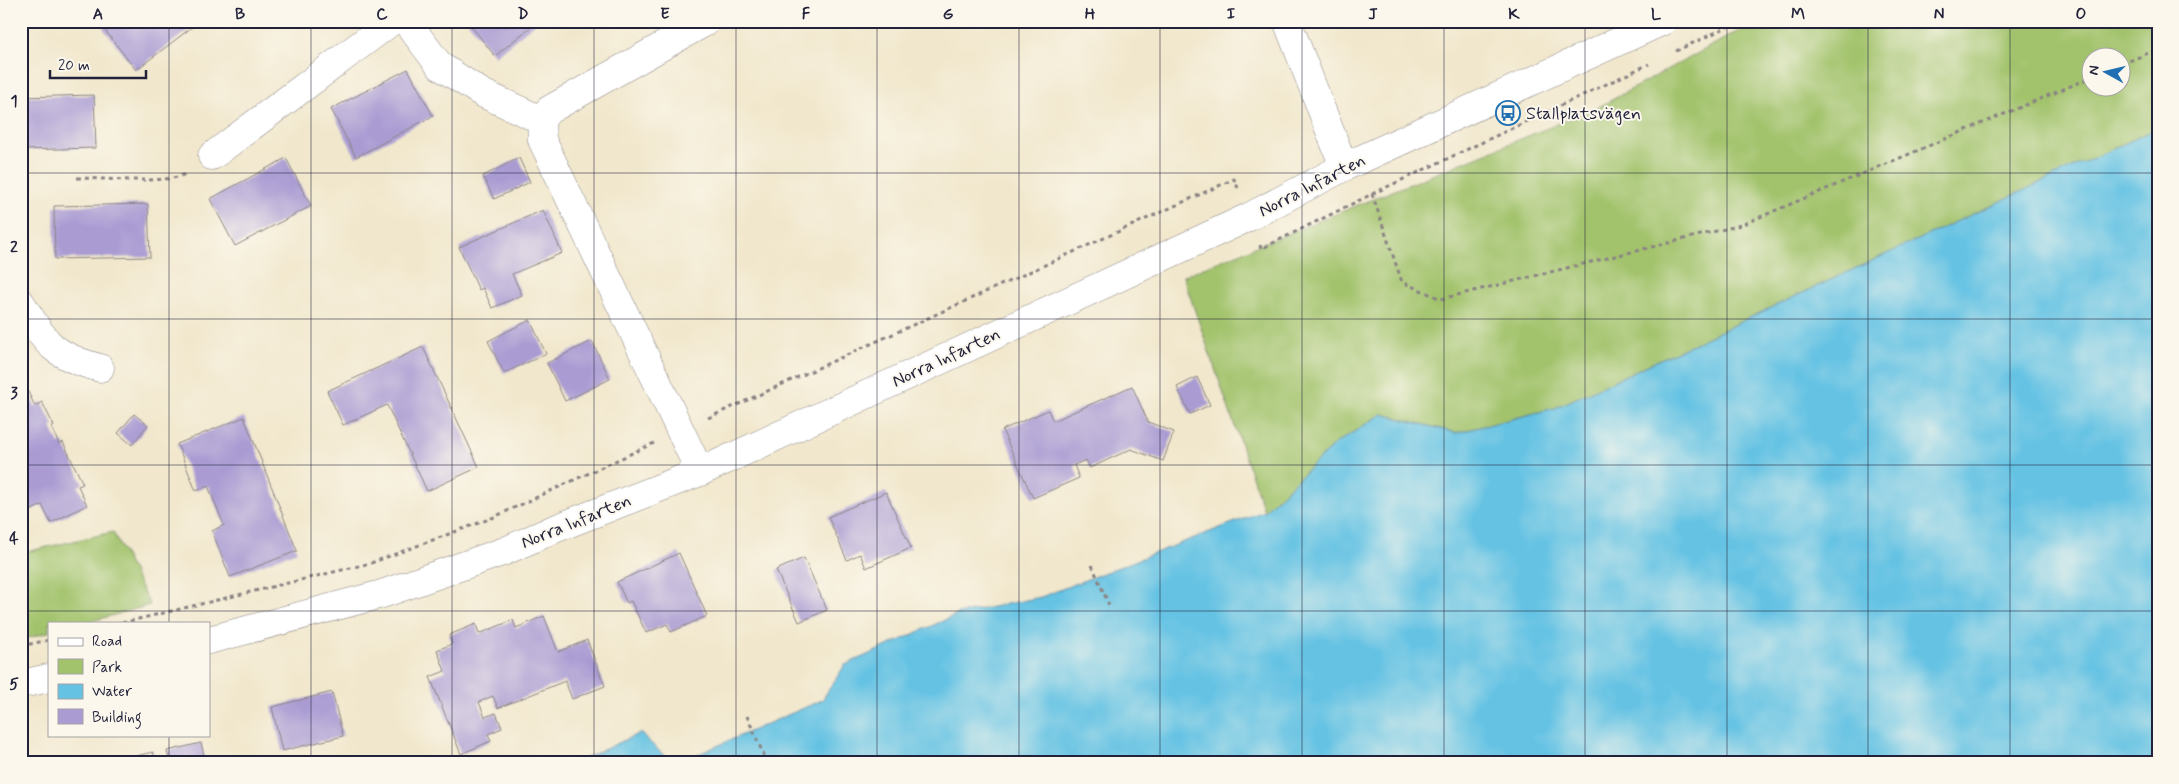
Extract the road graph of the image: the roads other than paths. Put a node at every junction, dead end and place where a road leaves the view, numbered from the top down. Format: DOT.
graph roads {
  1 [pos="392,21"];
  2 [pos="406,21"];
  3 [pos="706,21"];
  4 [pos="1286,21"];
  5 [pos="1663,21"];
  6 [pos="541,120"];
  7 [pos="212,156"];
  8 [pos="1344,167"];
  9 [pos="21,303"];
  10 [pos="100,368"];
  11 [pos="700,472"];
  12 [pos="210,640"];
  13 [pos="48,678"];
  14 [pos="21,684"];
  1 -- 7 [label="street"];
  2 -- 6 [label="street"];
  3 -- 6 [label="street"];
  4 -- 8 [label="street"];
  5 -- 8 [label="street, Norra Infarten"];
  6 -- 11 [label="street"];
  8 -- 11 [label="street, Norra Infarten"];
  9 -- 10 [label="street"];
  11 -- 12 [label="street, Norra Infarten"];
  13 -- 14 [label="street"];
}
